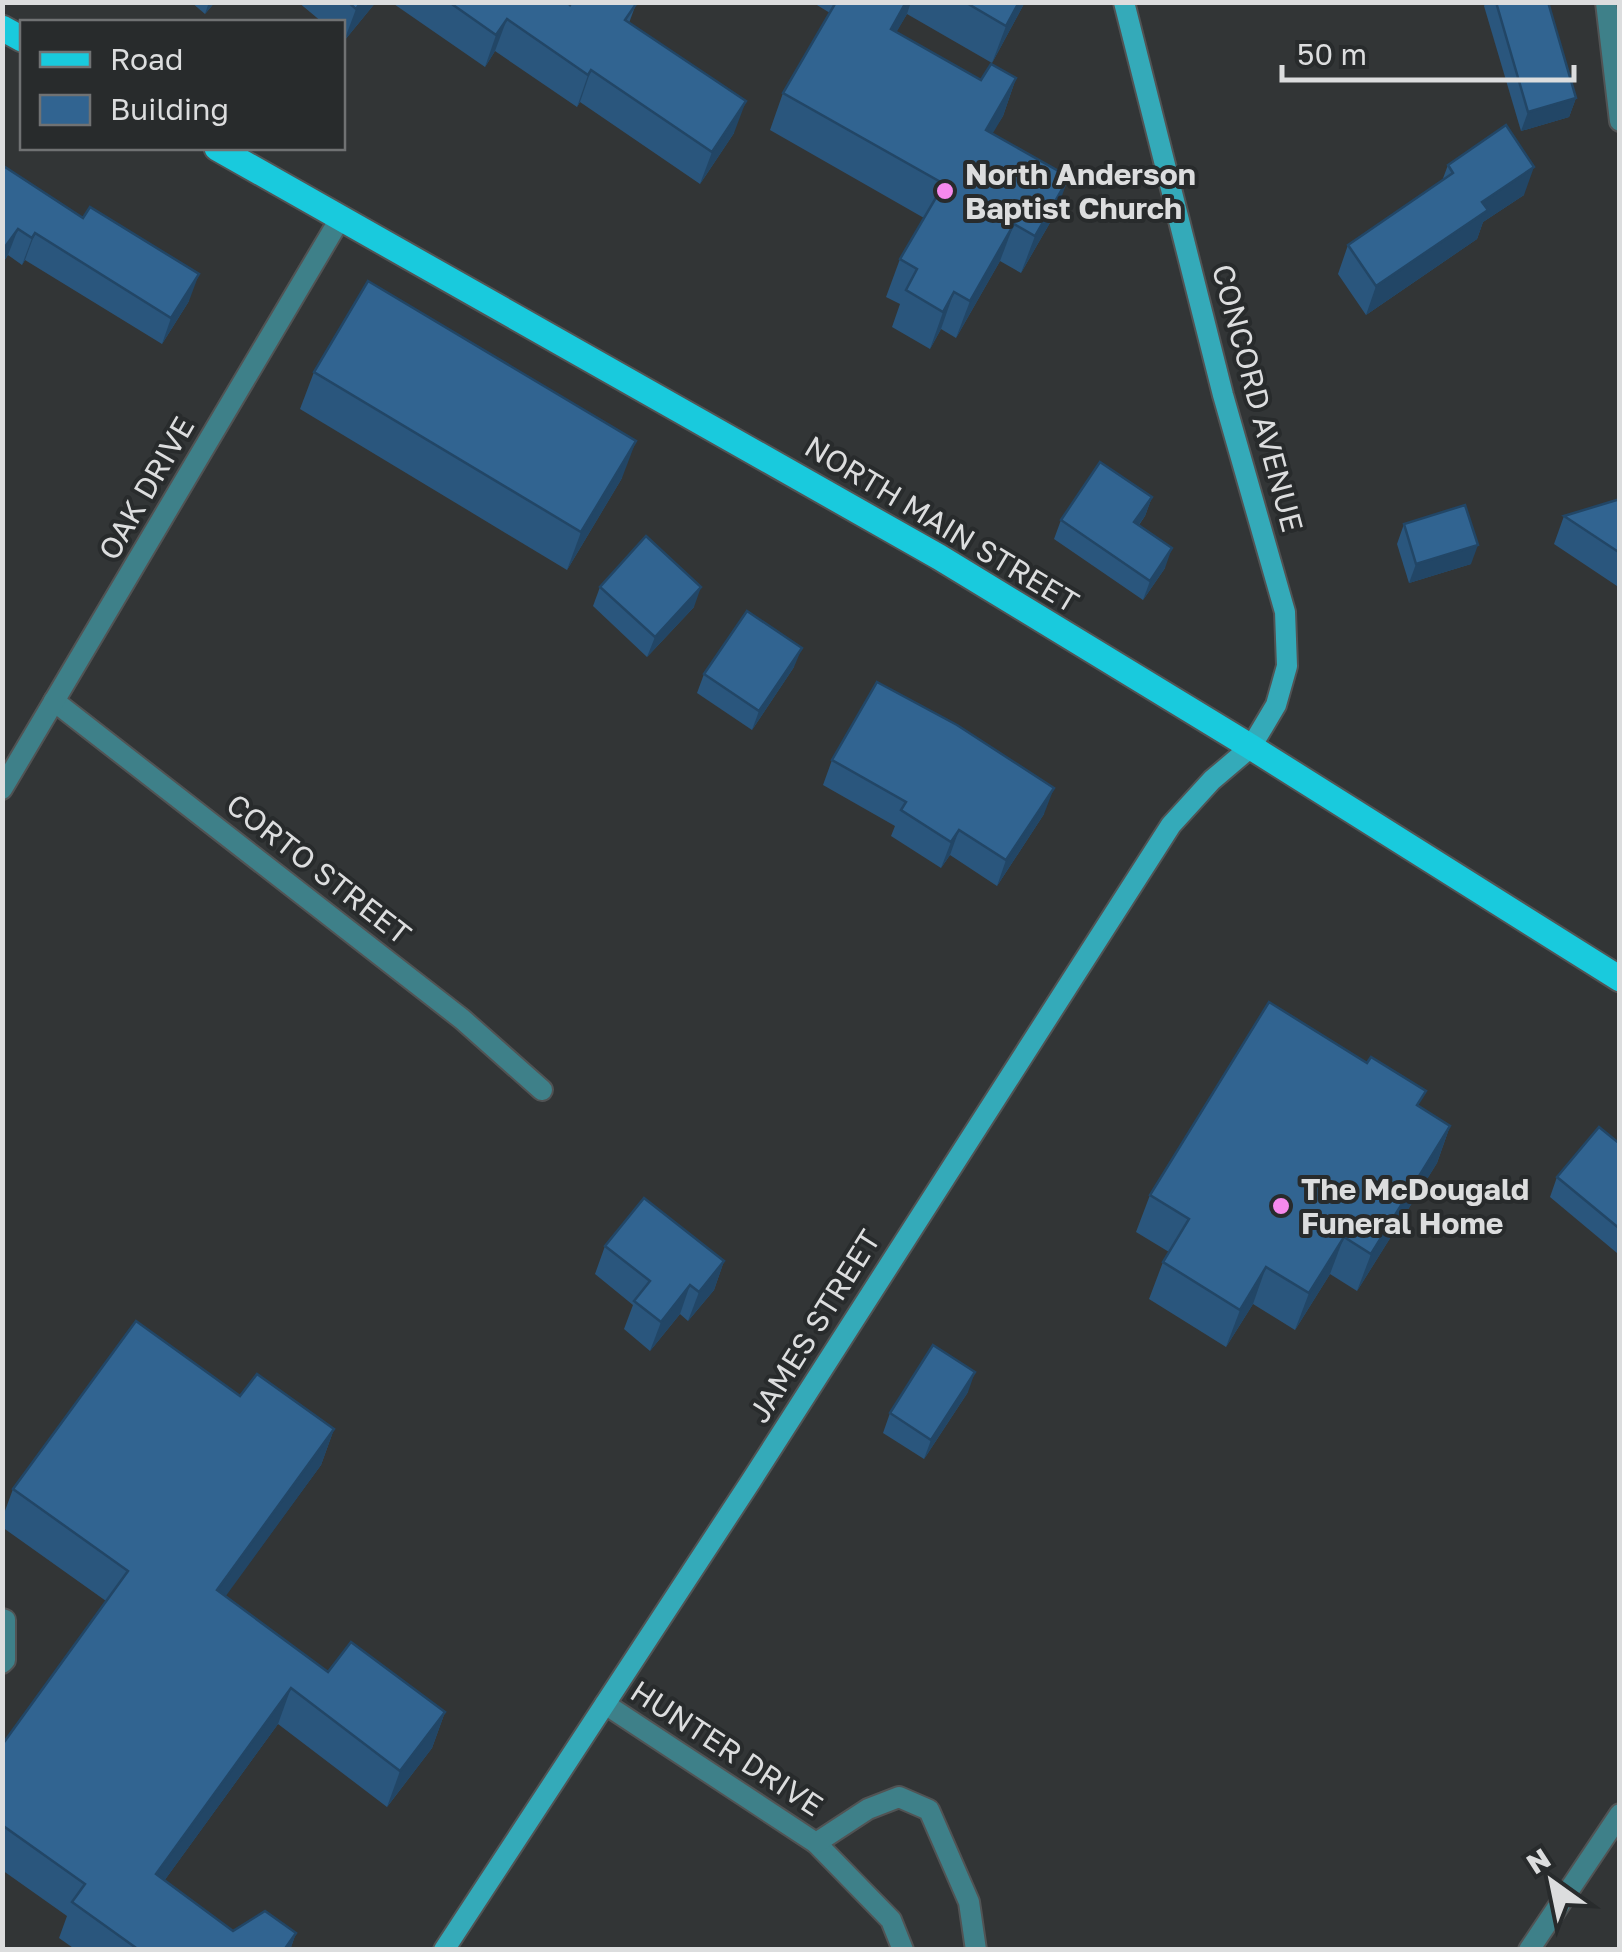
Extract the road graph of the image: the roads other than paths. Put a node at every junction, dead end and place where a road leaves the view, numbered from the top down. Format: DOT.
graph roads {
  1 [pos="1124,2"];
  2 [pos="1606,2"];
  3 [pos="1620,121"];
  4 [pos="221,150"];
  5 [pos="341,217"];
  6 [pos="54,701"];
  7 [pos="1251,747"];
  8 [pos="2,789"];
  9 [pos="1620,979"];
  10 [pos="542,1090"];
  11 [pos="2,1618"];
  12 [pos="2,1663"];
  13 [pos="604,1704"];
  14 [pos="1620,1814"];
  15 [pos="816,1843"];
  16 [pos="444,1950"];
  17 [pos="903,1950"];
  18 [pos="976,1950"];
  19 [pos="1529,1950"];
  1 -- 7 [label="street, CONCORD AVENUE"];
  2 -- 3 [label="street"];
  4 -- 5 [label="main road, NORTH MAIN STREET"];
  5 -- 6 [label="street, OAK DRIVE"];
  5 -- 7 [label="main road, NORTH MAIN STREET"];
  6 -- 8 [label="street, OAK DRIVE"];
  6 -- 10 [label="street, CORTO STREET"];
  7 -- 9 [label="main road, NORTH MAIN STREET"];
  7 -- 13 [label="street, JAMES STREET"];
  11 -- 12 [label="street"];
  13 -- 15 [label="street, HUNTER DRIVE"];
  13 -- 16 [label="street, JAMES STREET"];
  14 -- 19 [label="street"];
  15 -- 17 [label="street, HUNTER DRIVE"];
  15 -- 18 [label="street, HUNTER DRIVE"];
}
